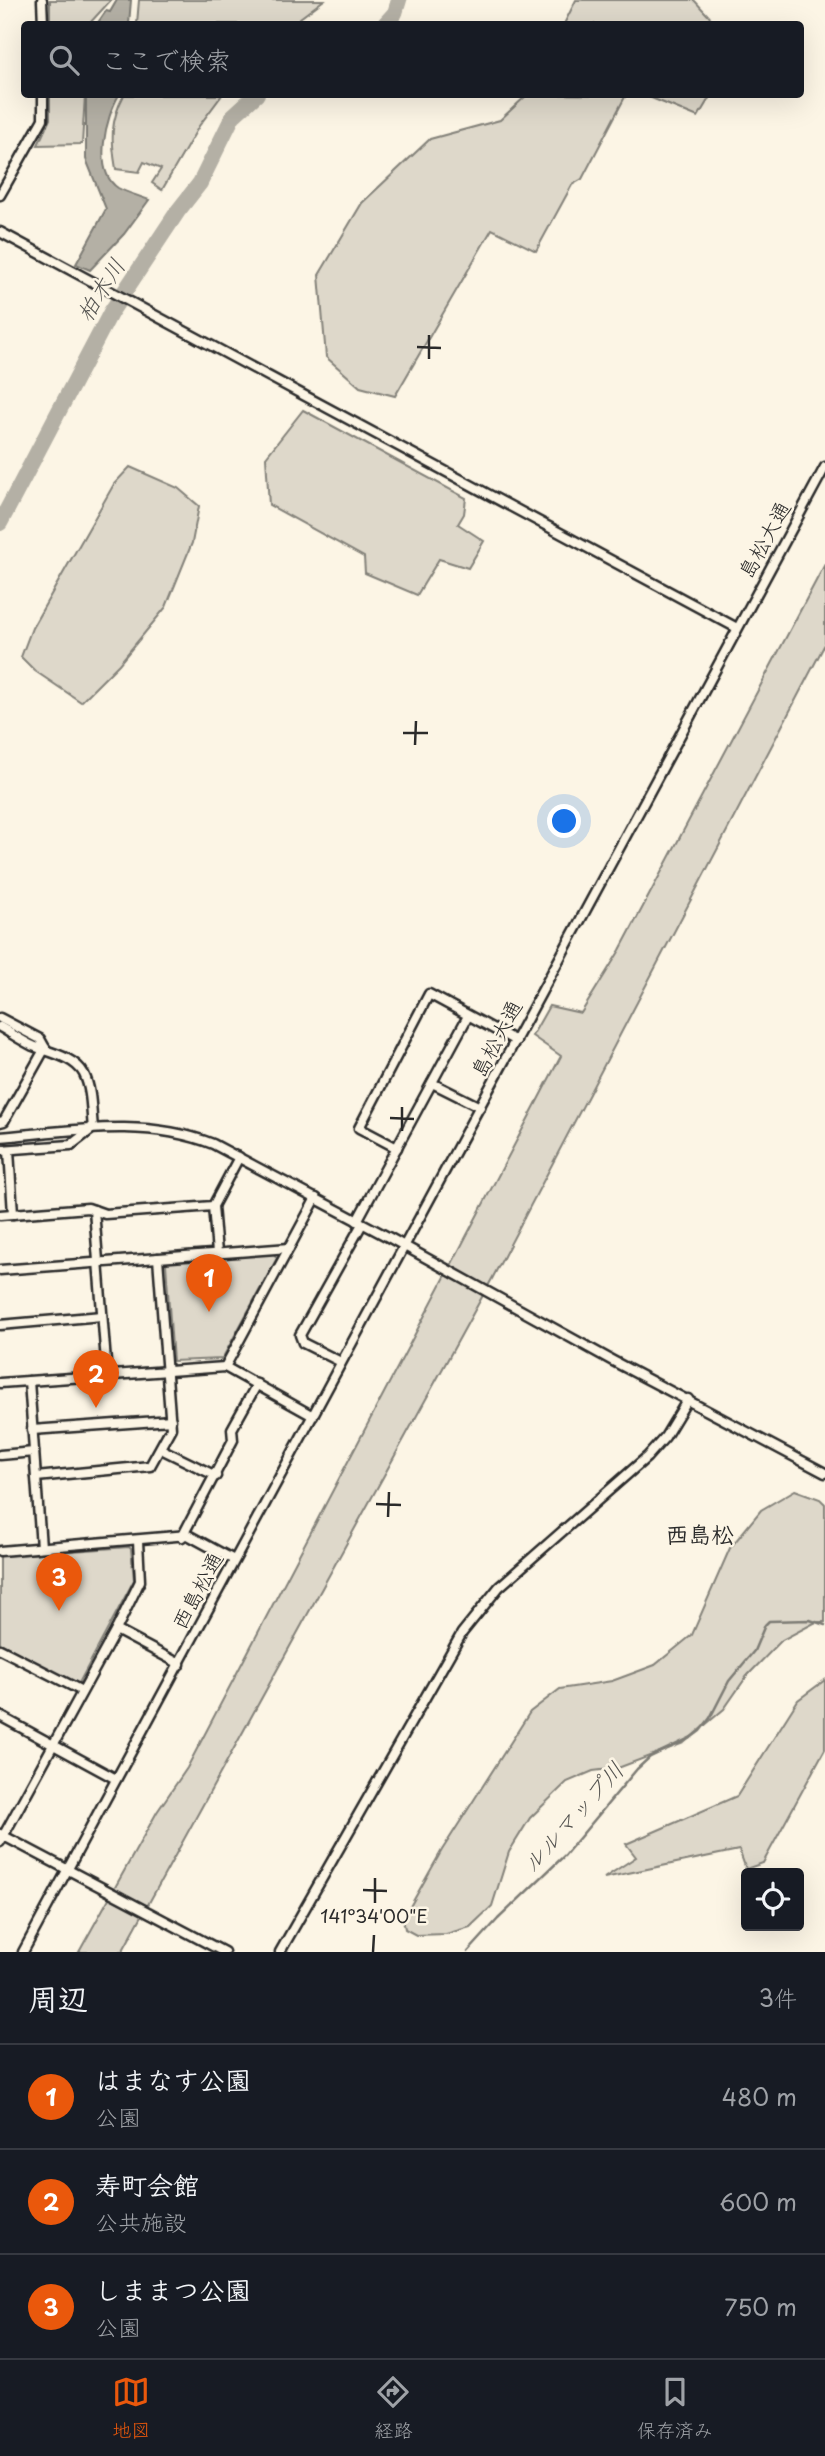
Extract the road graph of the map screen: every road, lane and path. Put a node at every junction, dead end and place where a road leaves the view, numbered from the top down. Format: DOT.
graph roads {
  1 [pos="42,0"];
  2 [pos="43,21"];
  3 [pos="43,98"];
  4 [pos="0,195"];
  5 [pos="0,232"];
  6 [pos="825,467"];
  7 [pos="737,628"];
  8 [pos="468,1016"];
  9 [pos="1,1023"];
  10 [pos="516,1041"];
  11 [pos="46,1048"];
  12 [pos="432,1083"];
  13 [pos="480,1107"];
  14 [pos="0,1122"];
  15 [pos="93,1128"];
  16 [pos="0,1137"];
  17 [pos="397,1148"];
  18 [pos="5,1150"];
  19 [pos="239,1157"];
  20 [pos="316,1198"];
  21 [pos="213,1206"];
  22 [pos="94,1210"];
  23 [pos="13,1214"];
  24 [pos="0,1215"];
  25 [pos="359,1222"];
  26 [pos="405,1246"];
  27 [pos="289,1248"];
  28 [pos="217,1253"];
  29 [pos="158,1258"];
  30 [pos="98,1263"];
  31 [pos="0,1270"];
  32 [pos="102,1316"];
  33 [pos="0,1325"];
  34 [pos="341,1362"];
  35 [pos="225,1367"];
  36 [pos="166,1371"];
  37 [pos="107,1375"];
  38 [pos="29,1381"];
  39 [pos="0,1383"];
  40 [pos="257,1384"];
  41 [pos="688,1399"];
  42 [pos="313,1416"];
  43 [pos="171,1420"];
  44 [pos="32,1430"];
  45 [pos="161,1449"];
  46 [pos="34,1452"];
  47 [pos="0,1455"];
  48 [pos="825,1473"];
  49 [pos="36,1476"];
  50 [pos="215,1476"];
  51 [pos="182,1537"];
  52 [pos="138,1541"];
  53 [pos="41,1547"];
  54 [pos="0,1551"];
  55 [pos="234,1560"];
  56 [pos="116,1630"];
  57 [pos="0,1650"];
  58 [pos="180,1664"];
  59 [pos="82,1690"];
  60 [pos="0,1716"];
  61 [pos="54,1746"];
  62 [pos="116,1779"];
  63 [pos="1,1837"];
  64 [pos="68,1870"];
  65 [pos="23,1952"];
  66 [pos="224,1952"];
  67 [pos="280,1952"];
  1 -- 2 [label="street"];
  3 -- 4 [label="street"];
  5 -- 7 [label="street"];
  6 -- 7 [label="street, 島松大通"];
  7 -- 10 [label="street, 島松大通"];
  8 -- 10 [label="street"];
  8 -- 12 [label="street"];
  8 -- 17 [label="street"];
  9 -- 11 [label="street"];
  10 -- 13 [label="street, 島松大通"];
  11 -- 14 [label="street"];
  11 -- 15 [label="street"];
  12 -- 13 [label="street"];
  12 -- 17 [label="street"];
  13 -- 26 [label="street, 島松大通"];
  15 -- 16 [label="street"];
  15 -- 18 [label="street"];
  15 -- 19 [label="street"];
  17 -- 25 [label="street"];
  18 -- 23 [label="street"];
  19 -- 20 [label="street"];
  19 -- 21 [label="street"];
  20 -- 25 [label="street"];
  20 -- 27 [label="street"];
  21 -- 22 [label="street"];
  21 -- 28 [label="street"];
  22 -- 23 [label="street"];
  22 -- 30 [label="street"];
  23 -- 24 [label="street"];
  25 -- 26 [label="street"];
  25 -- 34 [label="street"];
  26 -- 34 [label="street, 西島松通"];
  26 -- 41 [label="street"];
  27 -- 28 [label="street"];
  27 -- 35 [label="street"];
  28 -- 29 [label="street"];
  29 -- 30 [label="street"];
  29 -- 36 [label="street"];
  30 -- 31 [label="street"];
  30 -- 32 [label="street"];
  32 -- 33 [label="street"];
  32 -- 37 [label="street"];
  34 -- 42 [label="street, 西島松通"];
  35 -- 36 [label="street"];
  35 -- 40 [label="street"];
  36 -- 37 [label="street"];
  36 -- 43 [label="street"];
  37 -- 38 [label="street"];
  38 -- 39 [label="street"];
  38 -- 44 [label="street"];
  40 -- 42 [label="street"];
  40 -- 50 [label="street"];
  41 -- 48 [label="street"];
  41 -- 67 [label="street"];
  42 -- 55 [label="street, 西島松通"];
  43 -- 44 [label="street"];
  43 -- 45 [label="street"];
  44 -- 46 [label="street"];
  45 -- 49 [label="street"];
  45 -- 50 [label="street"];
  46 -- 47 [label="street"];
  46 -- 49 [label="street"];
  49 -- 53 [label="street"];
  50 -- 51 [label="street"];
  51 -- 52 [label="street"];
  51 -- 55 [label="street"];
  52 -- 53 [label="street"];
  52 -- 56 [label="street"];
  53 -- 54 [label="street"];
  55 -- 58 [label="street, 西島松通"];
  56 -- 58 [label="street"];
  56 -- 59 [label="street"];
  57 -- 59 [label="street"];
  58 -- 62 [label="street, 西島松通"];
  59 -- 61 [label="street"];
  60 -- 61 [label="street"];
  61 -- 62 [label="street"];
  61 -- 63 [label="street"];
  62 -- 64 [label="street, 西島松通"];
  63 -- 64 [label="street"];
  64 -- 65 [label="street, 西島松通"];
  64 -- 66 [label="street"];
}
